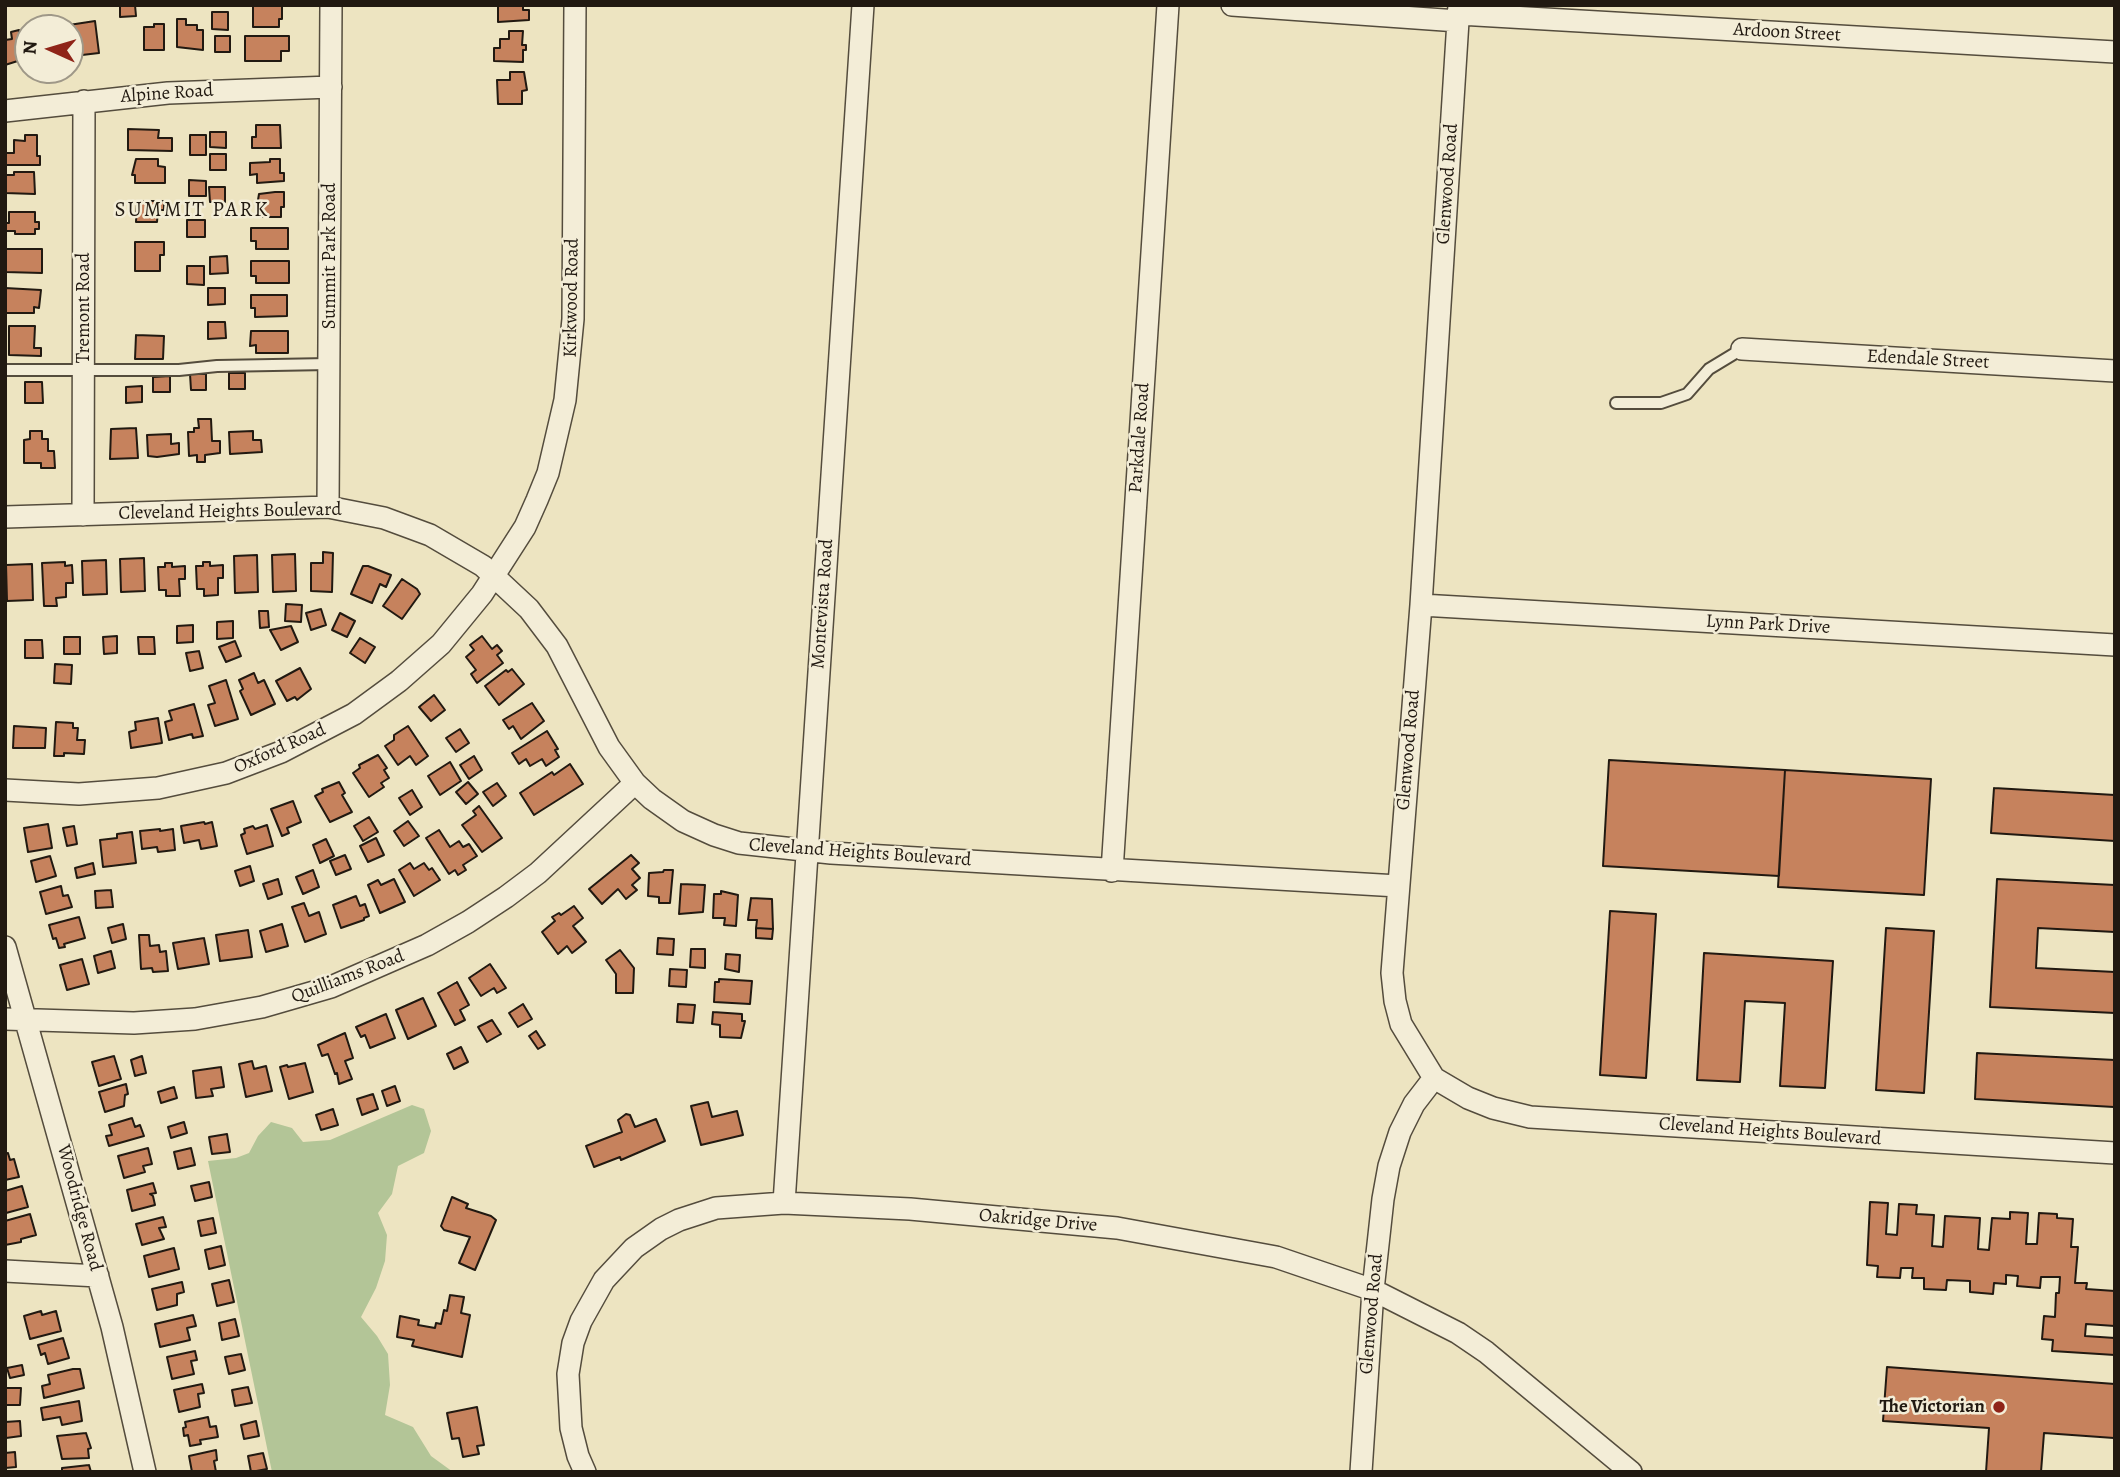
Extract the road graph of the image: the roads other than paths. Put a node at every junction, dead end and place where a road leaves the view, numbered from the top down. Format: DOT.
graph roads {
  1 [pos="331,5"];
  2 [pos="575,5"];
  3 [pos="863,5"];
  4 [pos="1168,5"];
  5 [pos="1232,5"];
  6 [pos="1459,13"];
  7 [pos="2115,52"];
  8 [pos="331,88"];
  9 [pos="84,101"];
  10 [pos="5,111"];
  11 [pos="1742,349"];
  12 [pos="329,364"];
  13 [pos="5,370"];
  14 [pos="84,370"];
  15 [pos="2115,371"];
  16 [pos="1616,403"];
  17 [pos="328,508"];
  18 [pos="83,514"];
  19 [pos="5,517"];
  20 [pos="495,576"];
  21 [pos="1421,605"];
  22 [pos="2115,645"];
  23 [pos="635,783"];
  24 [pos="5,790"];
  25 [pos="807,851"];
  26 [pos="1112,871"];
  27 [pos="1398,886"];
  28 [pos="5,947"];
  29 [pos="16,1019"];
  30 [pos="1434,1078"];
  31 [pos="2115,1153"];
  32 [pos="784,1203"];
  33 [pos="5,1271"];
  34 [pos="98,1276"];
  35 [pos="1373,1290"];
  36 [pos="145,1472"];
  37 [pos="585,1472"];
  38 [pos="1361,1472"];
  39 [pos="1632,1472"];
  1 -- 8 [label="street, Summit Park Road"];
  2 -- 20 [label="street, Kirkwood Road"];
  3 -- 25 [label="street, Montevista Road"];
  4 -- 26 [label="street, Parkdale Road"];
  5 -- 6 [label="street, Ardoon Street"];
  6 -- 7 [label="street, Ardoon Street"];
  6 -- 21 [label="street, Glenwood Road"];
  8 -- 9 [label="street, Alpine Road"];
  8 -- 12 [label="street, Summit Park Road"];
  9 -- 10 [label="street, Alpine Road"];
  9 -- 14 [label="street, Tremont Road"];
  11 -- 15 [label="street, Edendale Street"];
  11 -- 16 [label="lane"];
  12 -- 14 [label="lane"];
  12 -- 17 [label="street, Summit Park Road"];
  13 -- 14 [label="lane"];
  14 -- 18 [label="street, Tremont Road"];
  17 -- 18 [label="street, Cleveland Heights Boulevard"];
  17 -- 20 [label="street, Cleveland Heights Boulevard"];
  18 -- 19 [label="street, Cleveland Heights Boulevard"];
  20 -- 23 [label="street, Cleveland Heights Boulevard"];
  20 -- 24 [label="street, Oxford Road"];
  21 -- 22 [label="street, Lynn Park Drive"];
  21 -- 27 [label="street, Glenwood Road"];
  23 -- 25 [label="street, Cleveland Heights Boulevard"];
  23 -- 29 [label="street, Quilliams Road"];
  25 -- 26 [label="street, Cleveland Heights Boulevard"];
  25 -- 32 [label="street, Montevista Road"];
  26 -- 27 [label="street, Cleveland Heights Boulevard"];
  27 -- 30 [label="street, Glenwood Road"];
  28 -- 29 [label="street, Woodridge Road"];
  29 -- 34 [label="street, Woodridge Road"];
  30 -- 31 [label="street, Cleveland Heights Boulevard"];
  30 -- 35 [label="street, Glenwood Road"];
  32 -- 35 [label="street, Oakridge Drive"];
  32 -- 37 [label="street, Oakridge Drive"];
  33 -- 34 [label="street"];
  34 -- 36 [label="street, Woodridge Road"];
  35 -- 38 [label="street, Glenwood Road"];
  35 -- 39 [label="street, Oakridge Drive"];
}
